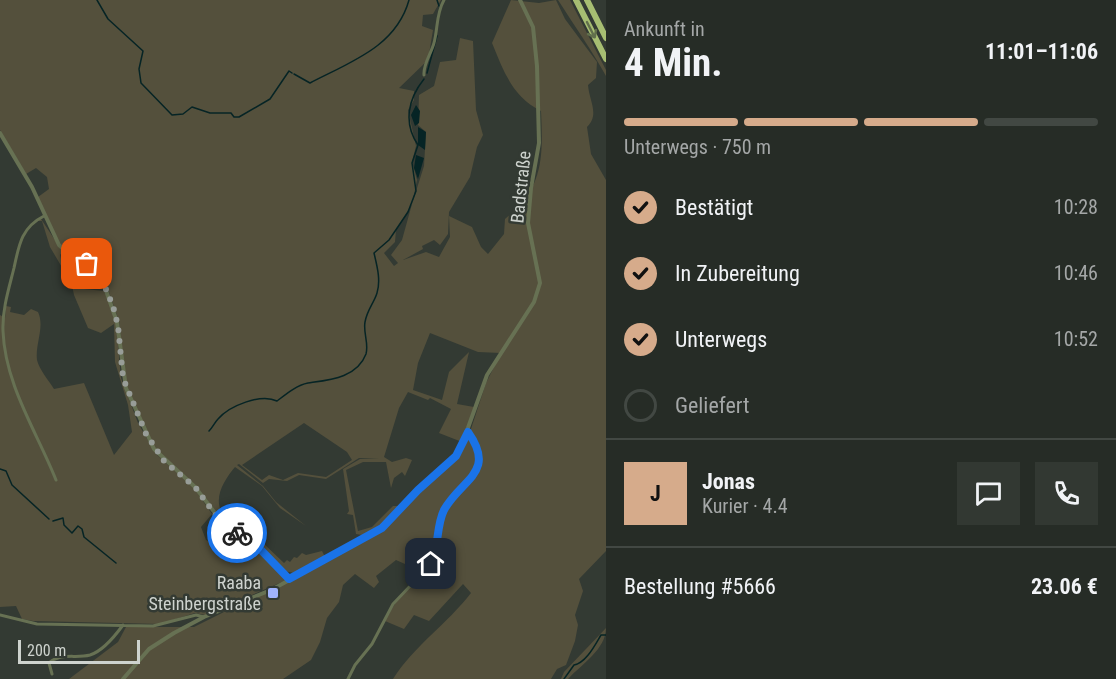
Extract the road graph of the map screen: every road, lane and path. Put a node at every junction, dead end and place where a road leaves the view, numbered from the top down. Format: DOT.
graph roads {
  1 [pos="444,0"];
  2 [pos="520,0"];
  3 [pos="576,0"];
  4 [pos="587,0"];
  5 [pos="606,38"];
  6 [pos="606,59"];
  7 [pos="424,75"];
  8 [pos="0,133"];
  9 [pos="45,216"];
  10 [pos="468,432"];
  11 [pos="56,480"];
  12 [pos="289,579"];
  13 [pos="0,615"];
  14 [pos="204,617"];
  15 [pos="123,625"];
  16 [pos="52,674"];
  17 [pos="123,679"];
  18 [pos="348,679"];
  1 -- 7 [label="street"];
  2 -- 10 [label="street, Badstraße"];
  3 -- 6 [label="highway, one-way"];
  4 -- 5 [label="highway"];
  8 -- 9 [label="street"];
  9 -- 11 [label="street"];
  9 -- 12 [label="street"];
  10 -- 12 [label="street, Badstraße"];
  10 -- 18 [label="street"];
  12 -- 14 [label="street, Badstraße"];
  13 -- 15 [label="street"];
  14 -- 15 [label="street"];
  14 -- 17 [label="street, Badstraße"];
  15 -- 16 [label="street"];
}
